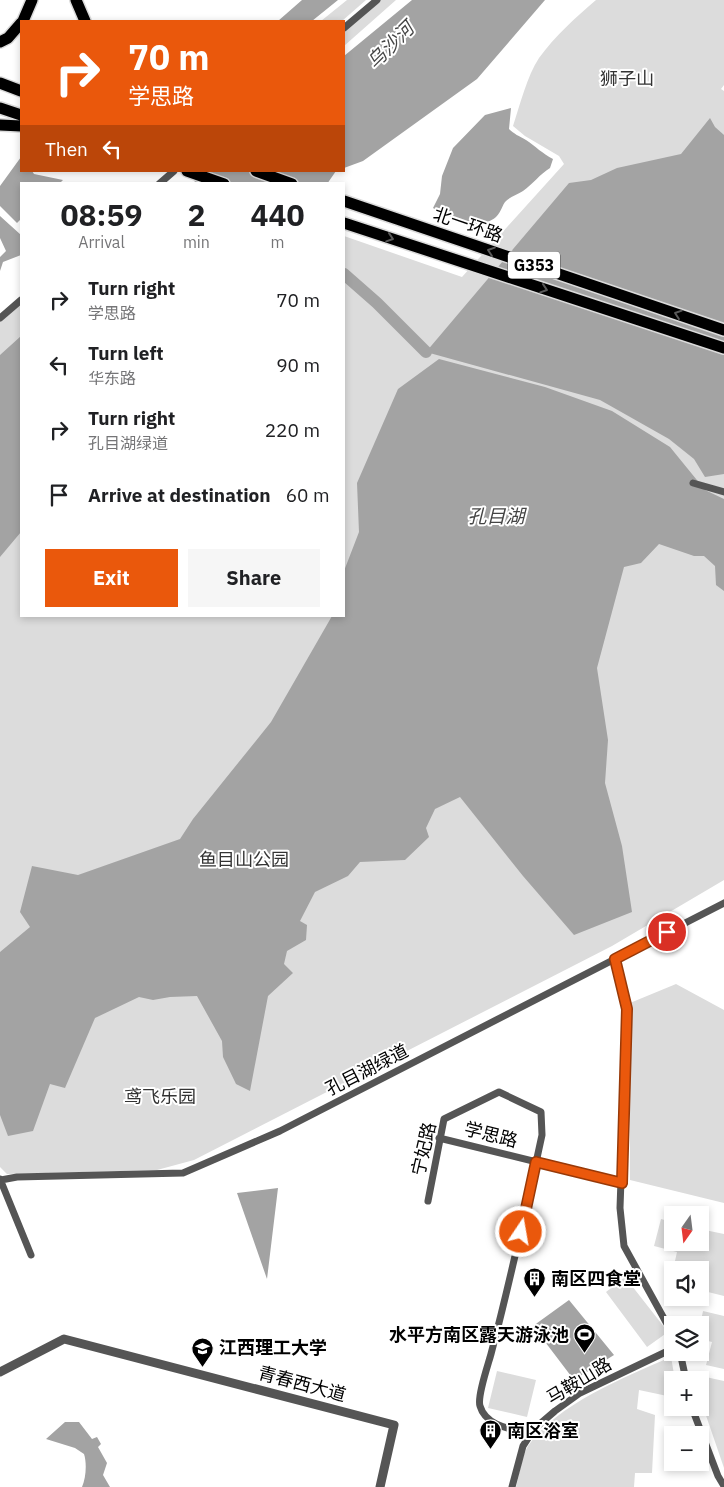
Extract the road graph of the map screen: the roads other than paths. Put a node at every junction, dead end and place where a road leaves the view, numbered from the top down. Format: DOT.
graph roads {
  1 [pos="32,0"];
  2 [pos="76,0"];
  3 [pos="376,0"];
  4 [pos="23,20"];
  5 [pos="85,20"];
  6 [pos="20,24"];
  7 [pos="345,27"];
  8 [pos="0,42"];
  9 [pos="0,84"];
  10 [pos="20,91"];
  11 [pos="0,108"];
  12 [pos="20,116"];
  13 [pos="0,124"];
  14 [pos="20,126"];
  15 [pos="173,172"];
  16 [pos="190,172"];
  17 [pos="259,172"];
  18 [pos="272,172"];
  19 [pos="161,182"];
  20 [pos="218,182"];
  21 [pos="287,182"];
  22 [pos="289,182"];
  23 [pos="345,201"];
  24 [pos="345,223"];
  25 [pos="20,301"];
  26 [pos="0,318"];
  27 [pos="724,330"];
  28 [pos="724,348"];
  29 [pos="694,483"];
  30 [pos="724,492"];
  31 [pos="724,903"];
  32 [pos="615,959"];
  33 [pos="439,1138"];
  34 [pos="536,1162"];
  35 [pos="1,1180"];
  36 [pos="622,1183"];
  37 [pos="428,1201"];
  38 [pos="31,1255"];
  39 [pos="664,1318"];
  40 [pos="664,1353"];
  41 [pos="0,1372"];
  42 [pos="695,1416"];
  43 [pos="531,1434"];
  44 [pos="724,1486"];
  45 [pos="380,1487"];
  46 [pos="512,1487"];
  1 -- 4 [label="highway"];
  2 -- 5 [label="highway"];
  3 -- 7 [label="street"];
  6 -- 8 [label="highway"];
  9 -- 10 [label="highway"];
  11 -- 12 [label="highway"];
  13 -- 14 [label="highway"];
  15 -- 19 [label="street"];
  16 -- 20 [label="highway"];
  17 -- 21 [label="highway"];
  18 -- 22 [label="highway"];
  27 -- 23 [label="highway, 北一环路 / G353, one-way"];
  24 -- 28 [label="highway, 北一环路 / G353, one-way"];
  25 -- 26 [label="street"];
  29 -- 30 [label="street"];
  31 -- 32 [label="street, 孔目湖绿道"];
  32 -- 35 [label="street, 孔目湖绿道"];
  32 -- 36 [label="street"];
  33 -- 34 [label="street, 学思路"];
  33 -- 34 [label="street, 宁妃路"];
  33 -- 37 [label="street, 宁妃路"];
  34 -- 36 [label="street, 学思路"];
  34 -- 43 [label="street"];
  35 -- 38 [label="street"];
  36 -- 39 [label="street"];
  40 -- 43 [label="street, 马鞍山路"];
  41 -- 45 [label="street, 青春西大道"];
  42 -- 44 [label="street"];
  43 -- 46 [label="street, 马鞍山路"];
}
